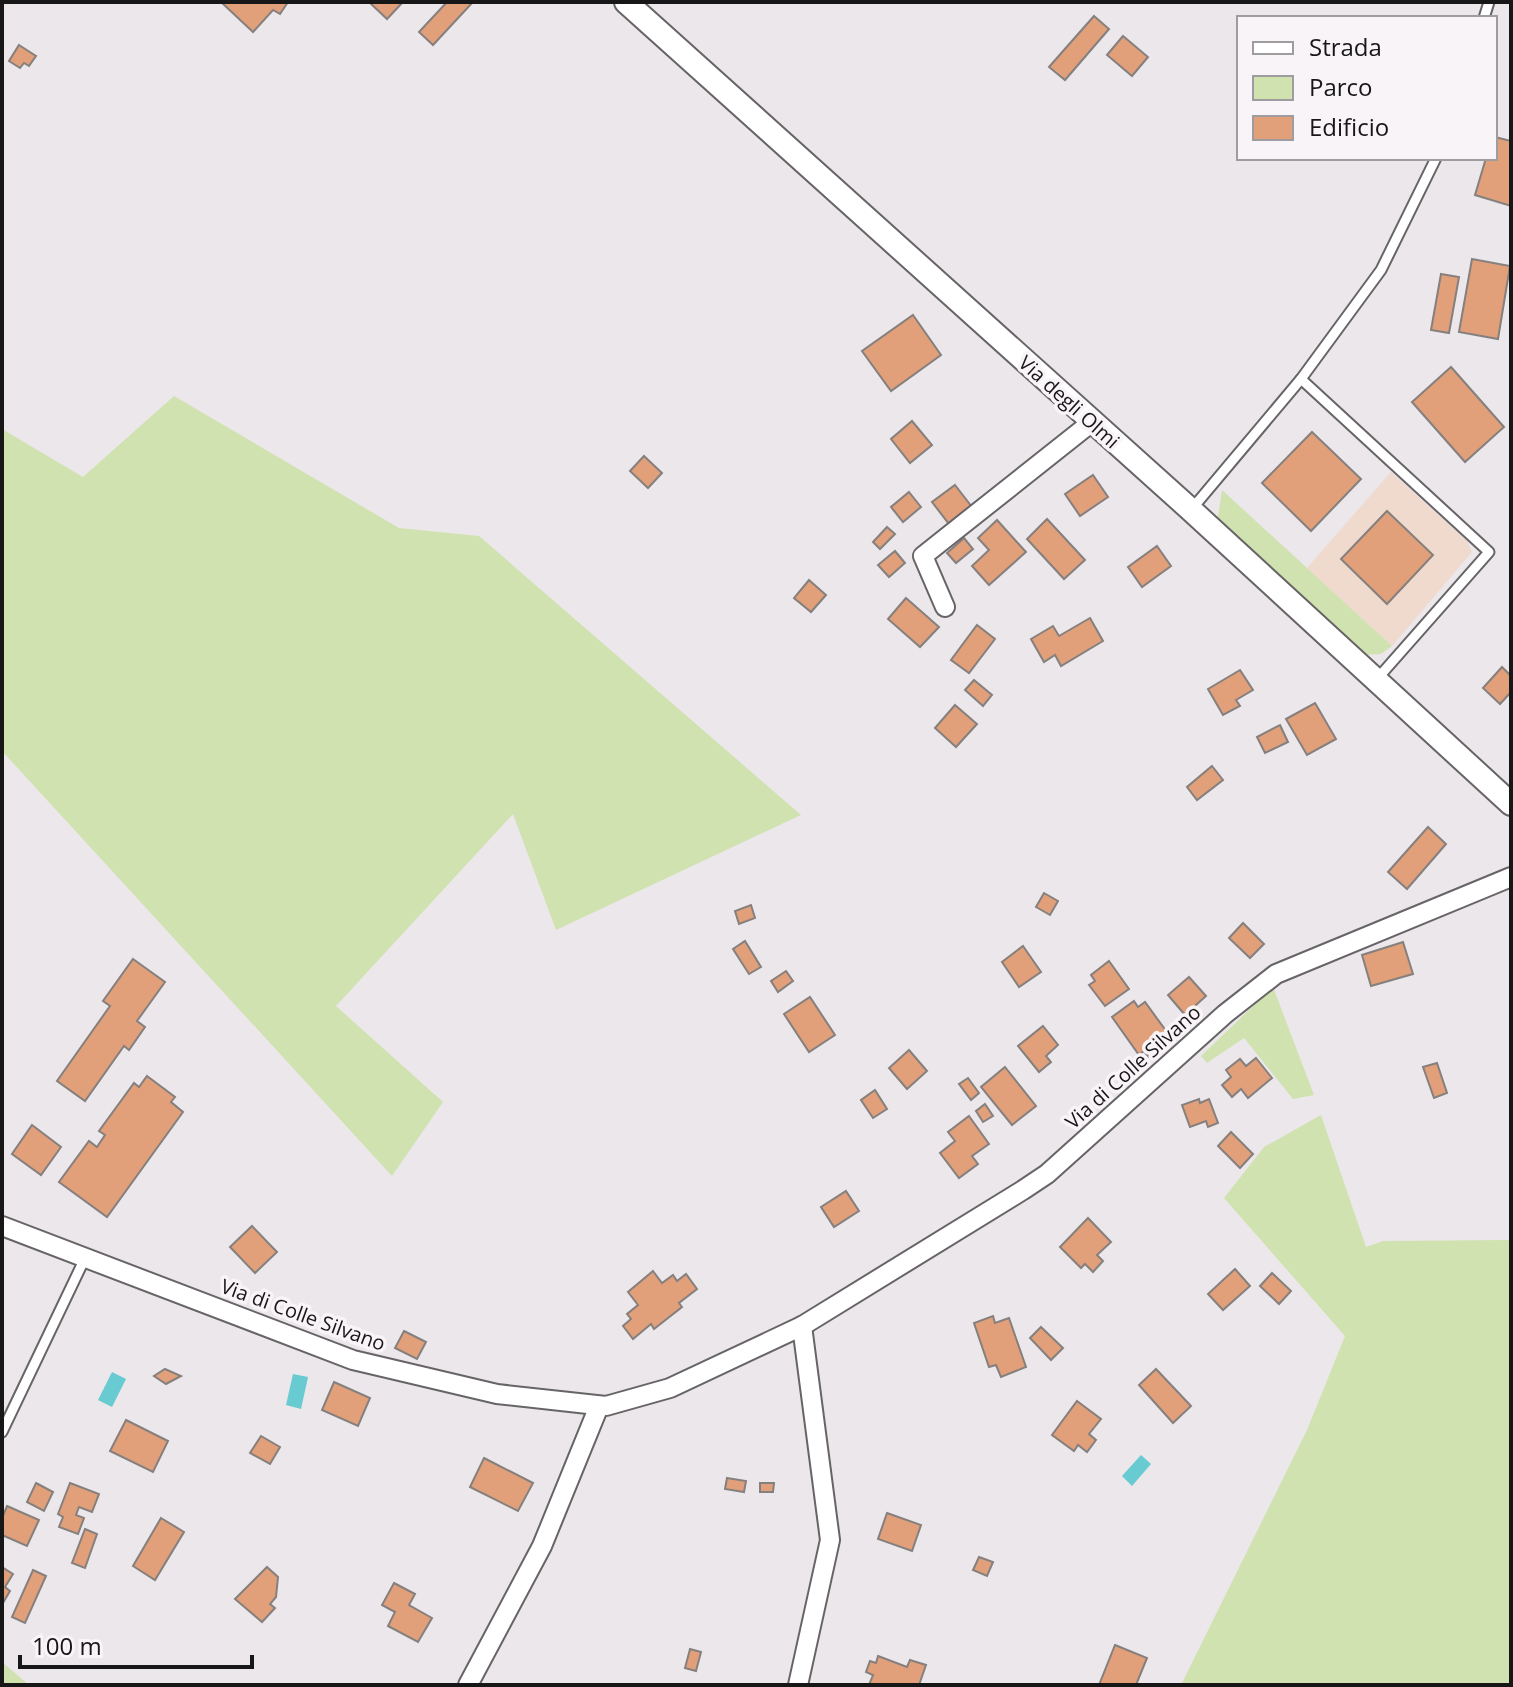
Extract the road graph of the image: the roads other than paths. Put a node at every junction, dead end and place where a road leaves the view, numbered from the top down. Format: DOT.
graph roads {
  1 [pos="626,2"];
  2 [pos="1435,160"];
  3 [pos="1301,379"];
  4 [pos="1092,422"];
  5 [pos="1191,510"];
  6 [pos="945,607"];
  7 [pos="1376,680"];
  8 [pos="1511,804"];
  9 [pos="1511,877"];
  10 [pos="2,1226"];
  11 [pos="86,1256"];
  12 [pos="802,1326"];
  13 [pos="599,1406"];
  14 [pos="2,1432"];
  15 [pos="468,1685"];
  16 [pos="798,1685"];
  1 -- 4 [label="street, Via degli Olmi"];
  2 -- 3 [label="lane"];
  3 -- 5 [label="lane"];
  3 -- 7 [label="lane"];
  4 -- 5 [label="street, Via degli Olmi"];
  4 -- 6 [label="street"];
  5 -- 7 [label="street, Via degli Olmi"];
  7 -- 8 [label="street, Via degli Olmi"];
  9 -- 12 [label="street, Via di Colle Silvano"];
  10 -- 11 [label="street, Via di Colle Silvano"];
  11 -- 13 [label="street, Via di Colle Silvano"];
  11 -- 14 [label="lane"];
  12 -- 13 [label="street, Via di Colle Silvano"];
  12 -- 16 [label="street"];
  13 -- 15 [label="street"];
}
